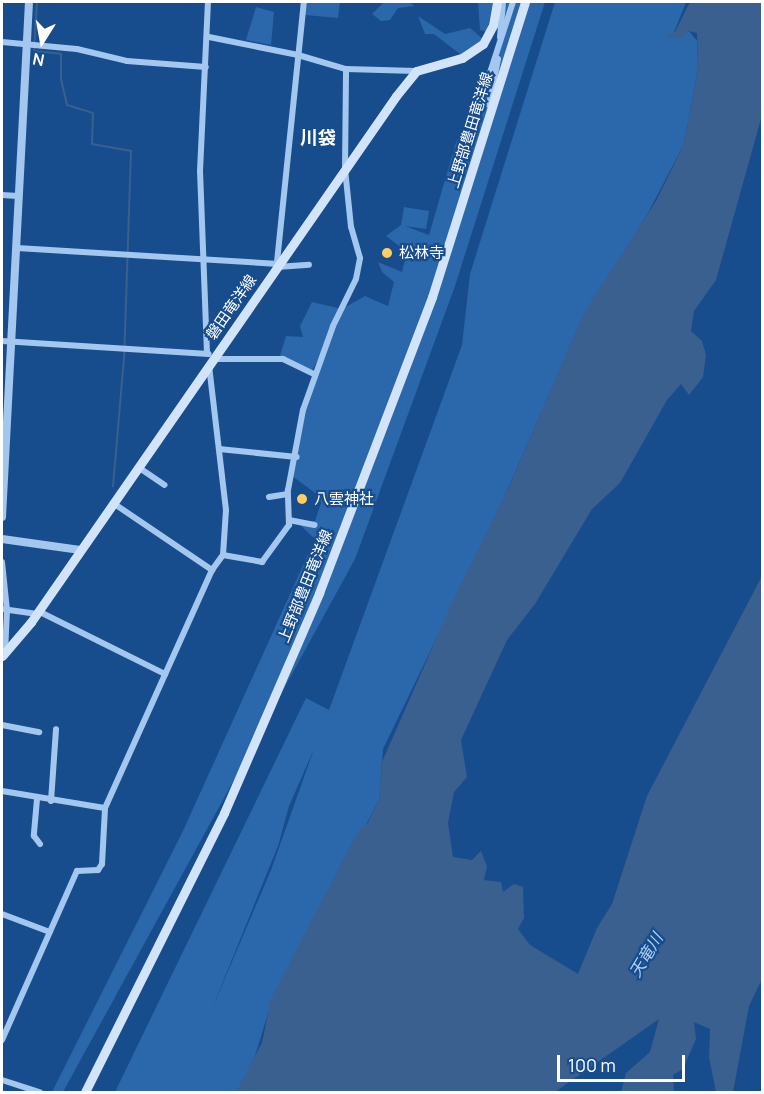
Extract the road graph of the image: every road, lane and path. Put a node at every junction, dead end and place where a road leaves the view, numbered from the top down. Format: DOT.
graph roads {
  1 [pos="29,2"];
  2 [pos="208,2"];
  3 [pos="304,2"];
  4 [pos="497,2"];
  5 [pos="503,2"];
  6 [pos="513,2"];
  7 [pos="525,2"];
  8 [pos="209,37"];
  9 [pos="2,42"];
  10 [pos="27,46"];
  11 [pos="499,53"];
  12 [pos="298,55"];
  13 [pos="206,67"];
  14 [pos="346,69"];
  15 [pos="416,71"];
  16 [pos="490,117"];
  17 [pos="473,125"];
  18 [pos="345,169"];
  19 [pos="2,195"];
  20 [pos="18,196"];
  21 [pos="17,248"];
  22 [pos="205,258"];
  23 [pos="277,265"];
  24 [pos="309,265"];
  25 [pos="2,341"];
  26 [pos="12,342"];
  27 [pos="211,358"];
  28 [pos="314,374"];
  29 [pos="5,404"];
  30 [pos="219,449"];
  31 [pos="297,457"];
  32 [pos="138,467"];
  33 [pos="165,485"];
  34 [pos="288,494"];
  35 [pos="269,497"];
  36 [pos="112,503"];
  37 [pos="2,517"];
  38 [pos="289,520"];
  39 [pos="315,525"];
  40 [pos="2,539"];
  41 [pos="80,550"];
  42 [pos="223,555"];
  43 [pos="2,562"];
  44 [pos="212,570"];
  45 [pos="4,609"];
  46 [pos="37,613"];
  47 [pos="3,655"];
  48 [pos="165,674"];
  49 [pos="2,725"];
  50 [pos="56,729"];
  51 [pos="39,732"];
  52 [pos="2,791"];
  53 [pos="37,799"];
  54 [pos="51,801"];
  55 [pos="105,808"];
  56 [pos="40,844"];
  57 [pos="2,914"];
  58 [pos="50,932"];
  59 [pos="2,1040"];
  60 [pos="2,1080"];
  61 [pos="40,1092"];
  62 [pos="84,1092"];
  1 -- 10 [label="street"];
  2 -- 8 [label="street"];
  3 -- 12 [label="street"];
  4 -- 15 [label="main road"];
  5 -- 11 [label="street"];
  6 -- 11 [label="street"];
  7 -- 16 [label="main road, 上野部豊田竜洋線"];
  8 -- 12 [label="street"];
  8 -- 13 [label="street"];
  9 -- 10 [label="street"];
  10 -- 13 [label="street"];
  10 -- 20 [label="street"];
  11 -- 16 [label="street"];
  11 -- 17 [label="street"];
  12 -- 14 [label="street"];
  12 -- 23 [label="street"];
  13 -- 22 [label="street"];
  14 -- 15 [label="street"];
  14 -- 18 [label="street"];
  15 -- 18 [label="main road, 磐田竜洋線"];
  16 -- 62 [label="main road, 上野部豊田竜洋線"];
  18 -- 23 [label="main road, 磐田竜洋線"];
  18 -- 28 [label="street"];
  19 -- 20 [label="street"];
  20 -- 21 [label="street"];
  21 -- 22 [label="street"];
  21 -- 26 [label="street"];
  22 -- 23 [label="street"];
  22 -- 27 [label="street"];
  23 -- 24 [label="street"];
  23 -- 27 [label="main road, 磐田竜洋線"];
  25 -- 26 [label="street"];
  26 -- 27 [label="street"];
  26 -- 29 [label="street"];
  27 -- 28 [label="street"];
  27 -- 30 [label="street"];
  27 -- 32 [label="main road, 磐田竜洋線"];
  28 -- 31 [label="street"];
  29 -- 37 [label="street"];
  30 -- 31 [label="street"];
  30 -- 42 [label="street"];
  31 -- 34 [label="street"];
  32 -- 33 [label="street"];
  32 -- 36 [label="main road, 磐田竜洋線"];
  34 -- 35 [label="street"];
  34 -- 38 [label="street"];
  36 -- 41 [label="main road, 磐田竜洋線"];
  36 -- 44 [label="street"];
  38 -- 39 [label="street"];
  38 -- 42 [label="street"];
  40 -- 41 [label="street"];
  41 -- 46 [label="main road, 磐田竜洋線"];
  42 -- 44 [label="street"];
  43 -- 45 [label="street"];
  44 -- 48 [label="street"];
  45 -- 46 [label="street"];
  45 -- 47 [label="street"];
  46 -- 47 [label="main road, 磐田竜洋線"];
  46 -- 48 [label="street"];
  48 -- 55 [label="street"];
  49 -- 51 [label="street"];
  50 -- 54 [label="street"];
  52 -- 53 [label="street"];
  53 -- 54 [label="street"];
  53 -- 56 [label="street"];
  54 -- 55 [label="street"];
  55 -- 58 [label="street"];
  57 -- 58 [label="street"];
  58 -- 59 [label="street"];
  60 -- 61 [label="street"];
}
